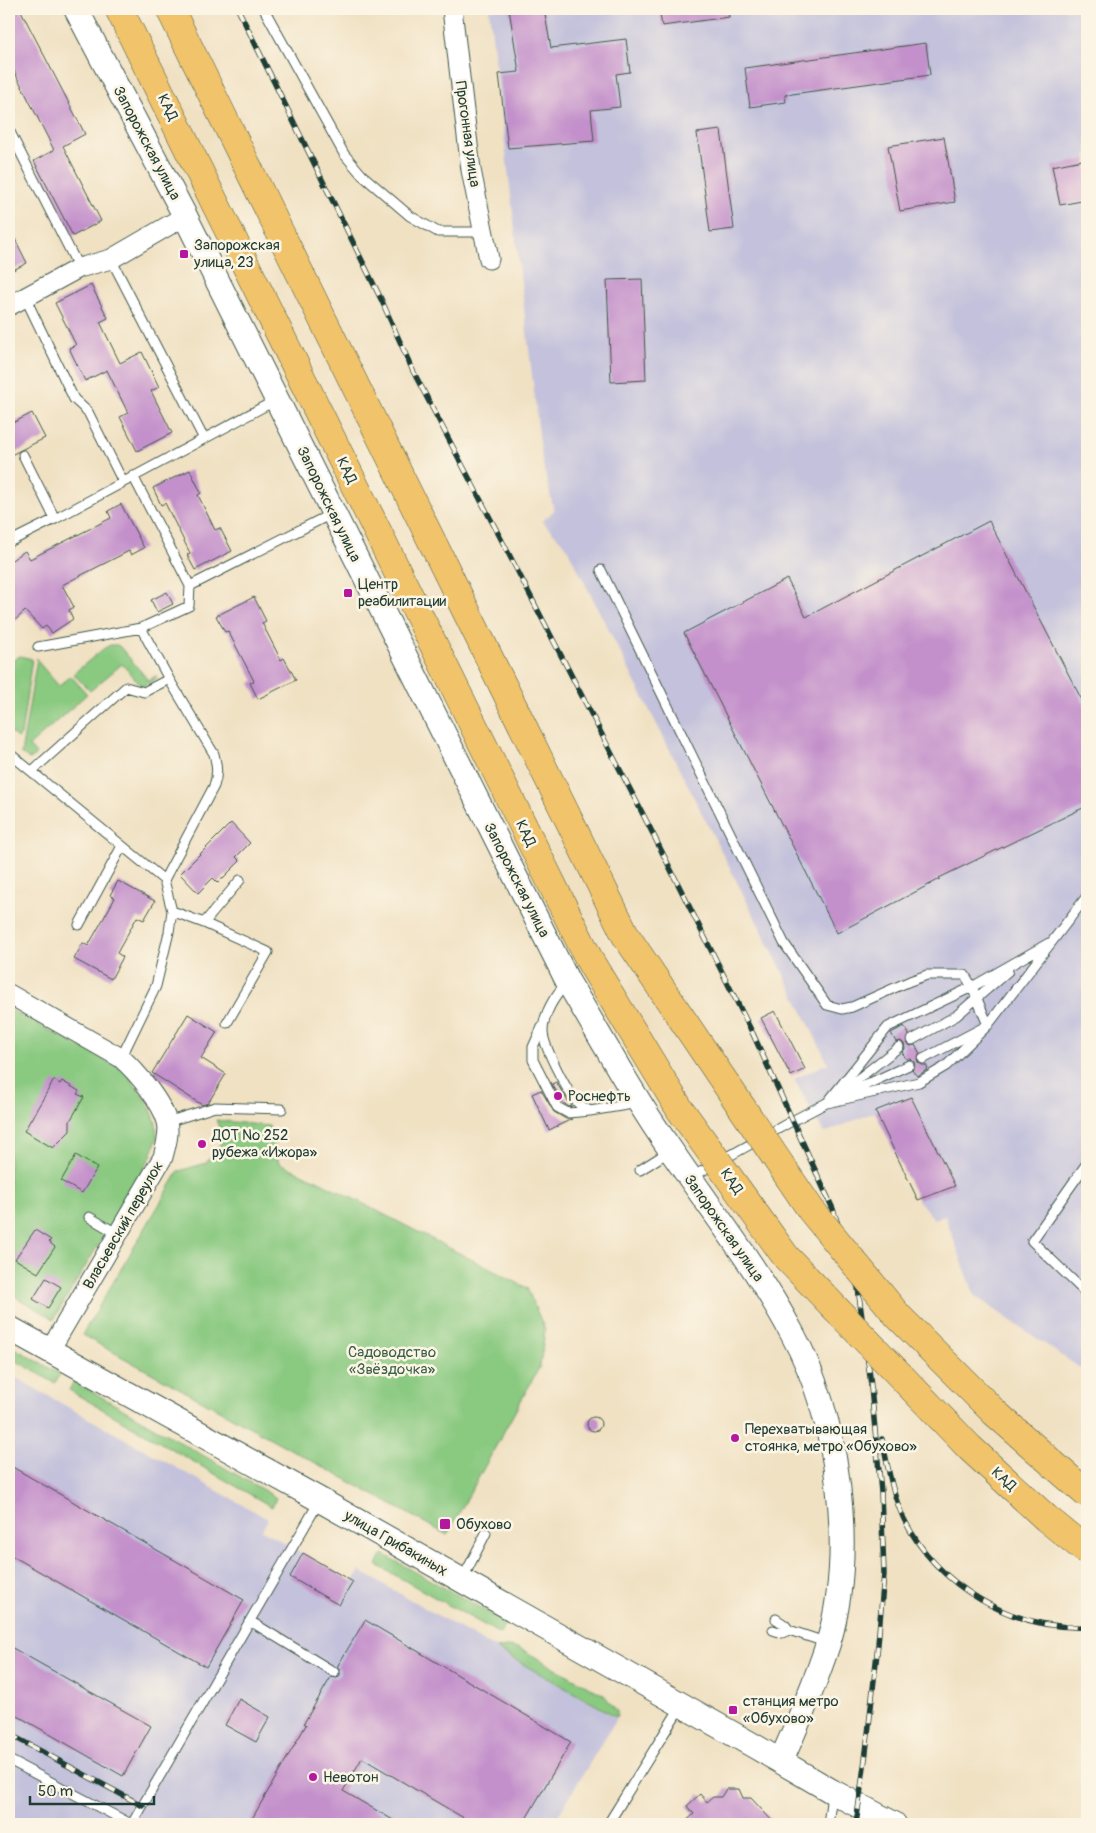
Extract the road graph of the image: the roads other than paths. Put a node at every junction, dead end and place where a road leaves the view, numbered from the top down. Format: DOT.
graph roads {
  1 [pos="76,9"];
  2 [pos="119,9"];
  3 [pos="170,9"];
  4 [pos="264,9"];
  5 [pos="452,9"];
  6 [pos="9,130"];
  7 [pos="185,216"];
  8 [pos="484,232"];
  9 [pos="110,259"];
  10 [pos="489,259"];
  11 [pos="79,268"];
  12 [pos="17,302"];
  13 [pos="277,400"];
  14 [pos="204,439"];
  15 [pos="23,455"];
  16 [pos="133,476"];
  17 [pos="123,482"];
  18 [pos="334,513"];
  19 [pos="55,519"];
  20 [pos="9,542"];
  21 [pos="601,570"];
  22 [pos="190,586"];
  23 [pos="141,628"];
  24 [pos="38,647"];
  25 [pos="169,679"];
  26 [pos="9,753"];
  27 [pos="32,771"];
  28 [pos="122,846"];
  29 [pos="164,880"];
  30 [pos="240,880"];
  31 [pos="1087,896"];
  32 [pos="172,911"];
  33 [pos="204,923"];
  34 [pos="79,924"];
  35 [pos="1054,940"];
  36 [pos="1025,956"];
  37 [pos="568,982"];
  38 [pos="972,987"];
  39 [pos="9,994"];
  40 [pos="977,998"];
  41 [pos="546,1016"];
  42 [pos="227,1023"];
  43 [pos="988,1025"];
  44 [pos="912,1040"];
  45 [pos="899,1047"];
  46 [pos="121,1058"];
  47 [pos="923,1059"];
  48 [pos="909,1065"];
  49 [pos="639,1103"];
  50 [pos="827,1103"];
  51 [pos="282,1109"];
  52 [pos="590,1111"];
  53 [pos="167,1122"];
  54 [pos="670,1150"];
  55 [pos="1087,1163"];
  56 [pos="640,1170"];
  57 [pos="690,1178"];
  58 [pos="89,1216"];
  59 [pos="118,1234"];
  60 [pos="1087,1294"];
  61 [pos="9,1328"];
  62 [pos="50,1350"];
  63 [pos="1087,1494"];
  64 [pos="320,1500"];
  65 [pos="486,1533"];
  66 [pos="1087,1551"];
  67 [pos="462,1581"];
  68 [pos="776,1619"];
  69 [pos="250,1621"];
  70 [pos="773,1630"];
  71 [pos="789,1630"];
  72 [pos="828,1643"];
  73 [pos="334,1672"];
  74 [pos="681,1706"];
  75 [pos="9,1760"];
  76 [pos="781,1761"];
  77 [pos="833,1792"];
  78 [pos="132,1824"];
  79 [pos="608,1824"];
  80 [pos="828,1824"];
  81 [pos="894,1824"];
  1 -- 7 [label="street, Запорожская улица"];
  2 -- 66 [label="highway, КАД, bridge"];
  3 -- 63 [label="highway, bridge"];
  4 -- 8 [label="lane"];
  5 -- 8 [label="street, Прогонная улица"];
  6 -- 11 [label="lane"];
  7 -- 9 [label="street"];
  7 -- 13 [label="street, Запорожская улица"];
  8 -- 10 [label="street, Прогонная улица"];
  9 -- 11 [label="street"];
  9 -- 14 [label="lane"];
  11 -- 12 [label="street"];
  12 -- 17 [label="lane"];
  13 -- 14 [label="lane"];
  13 -- 18 [label="street, Запорожская улица"];
  14 -- 16 [label="lane"];
  15 -- 19 [label="lane"];
  16 -- 17 [label="lane"];
  16 -- 22 [label="lane"];
  17 -- 19 [label="lane"];
  18 -- 22 [label="lane"];
  18 -- 37 [label="street, Запорожская улица"];
  19 -- 20 [label="lane"];
  21 -- 38 [label="lane"];
  22 -- 23 [label="lane"];
  23 -- 24 [label="lane"];
  23 -- 25 [label="lane"];
  25 -- 27 [label="lane"];
  25 -- 29 [label="lane"];
  26 -- 27 [label="lane"];
  27 -- 28 [label="lane"];
  28 -- 29 [label="lane"];
  28 -- 34 [label="lane"];
  29 -- 32 [label="lane"];
  30 -- 33 [label="lane"];
  31 -- 35 [label="lane"];
  32 -- 33 [label="lane"];
  32 -- 46 [label="lane"];
  33 -- 42 [label="lane"];
  35 -- 36 [label="lane"];
  35 -- 43 [label="lane"];
  36 -- 38 [label="lane"];
  36 -- 40 [label="lane"];
  37 -- 41 [label="lane"];
  37 -- 49 [label="street, Запорожская улица"];
  38 -- 40 [label="lane"];
  38 -- 50 [label="lane"];
  39 -- 46 [label="street, Власьевский переулок"];
  40 -- 43 [label="lane"];
  40 -- 44 [label="lane"];
  41 -- 52 [label="lane"];
  41 -- 52 [label="lane"];
  43 -- 47 [label="lane"];
  43 -- 50 [label="lane"];
  45 -- 50 [label="lane"];
  46 -- 53 [label="street, Власьевский переулок"];
  48 -- 50 [label="lane"];
  49 -- 52 [label="lane"];
  49 -- 54 [label="street, Запорожская улица"];
  50 -- 57 [label="lane"];
  51 -- 53 [label="lane"];
  53 -- 59 [label="street, Власьевский переулок"];
  54 -- 56 [label="lane"];
  54 -- 57 [label="street, Запорожская улица"];
  55 -- 60 [label="lane"];
  57 -- 72 [label="street, Запорожская улица"];
  58 -- 59 [label="lane"];
  59 -- 62 [label="street, Власьевский переулок"];
  61 -- 62 [label="street, улица Грибакиных"];
  62 -- 64 [label="street, улица Грибакиных"];
  64 -- 67 [label="street, улица Грибакиных"];
  64 -- 69 [label="lane"];
  65 -- 67 [label="lane"];
  67 -- 74 [label="street, улица Грибакиных"];
  68 -- 71 [label="lane"];
  69 -- 73 [label="lane"];
  69 -- 78 [label="lane"];
  70 -- 71 [label="lane"];
  71 -- 72 [label="lane"];
  72 -- 76 [label="street, Запорожская улица"];
  74 -- 76 [label="street, улица Грибакиных"];
  74 -- 79 [label="lane"];
  75 -- 78 [label="lane"];
  76 -- 77 [label="street, улица Грибакиных"];
  77 -- 80 [label="lane"];
  77 -- 81 [label="street, улица Грибакиных"];
}
